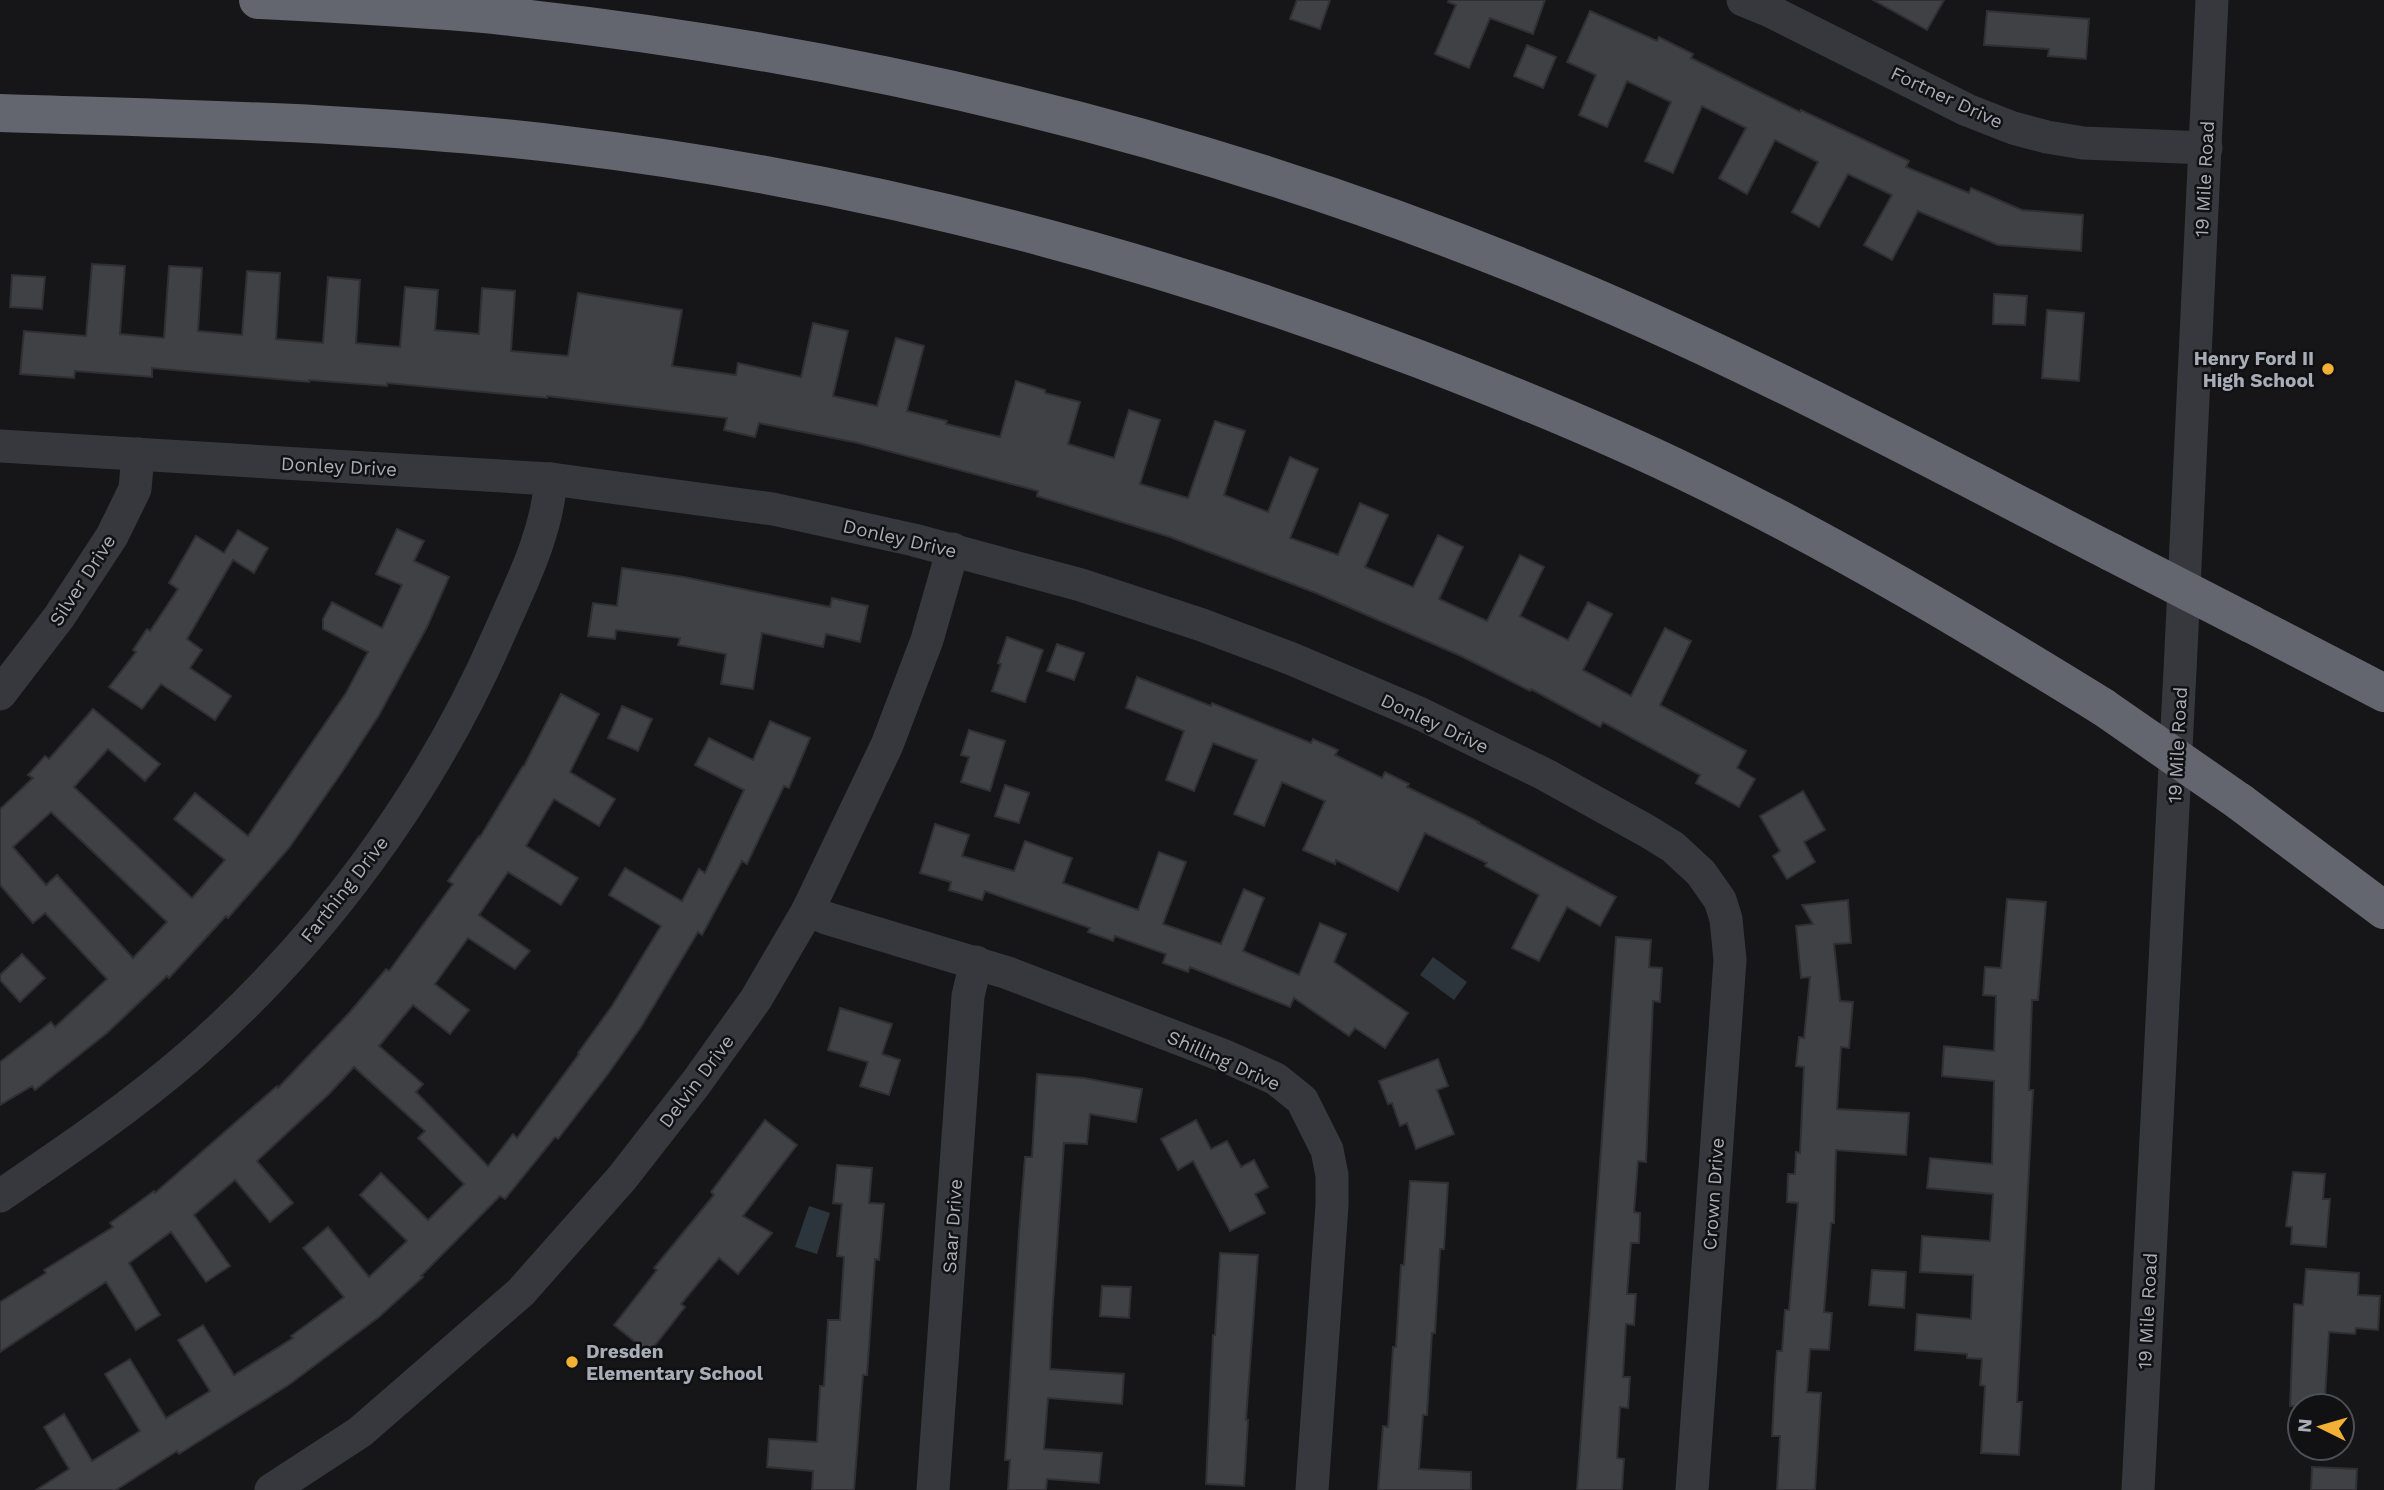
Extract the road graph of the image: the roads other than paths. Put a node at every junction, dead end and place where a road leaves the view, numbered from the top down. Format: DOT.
graph roads {
  1 [pos="258,0"];
  2 [pos="2212,0"];
  3 [pos="1763,4"];
  4 [pos="0,113"];
  5 [pos="2206,148"];
  6 [pos="0,446"];
  7 [pos="138,454"];
  8 [pos="551,479"];
  9 [pos="953,549"];
  10 [pos="2384,693"];
  11 [pos="0,694"];
  12 [pos="1720,900"];
  13 [pos="808,910"];
  14 [pos="2384,910"];
  15 [pos="976,962"];
  16 [pos="0,1196"];
  17 [pos="271,1490"];
  18 [pos="933,1490"];
  19 [pos="1312,1490"];
  20 [pos="1692,1490"];
  21 [pos="2138,1490"];
  1 -- 10 [label="highway, bridge"];
  2 -- 5 [label="street, 19 Mile Road"];
  3 -- 5 [label="street, Fortner Drive"];
  4 -- 14 [label="highway, bridge"];
  5 -- 21 [label="street, 19 Mile Road"];
  6 -- 7 [label="street, Donley Drive"];
  7 -- 8 [label="street, Donley Drive"];
  7 -- 11 [label="street, Silver Drive"];
  8 -- 9 [label="street, Donley Drive"];
  8 -- 16 [label="street, Farthing Drive"];
  9 -- 12 [label="street, Donley Drive"];
  9 -- 13 [label="street, Delvin Drive"];
  12 -- 20 [label="street, Crown Drive"];
  13 -- 15 [label="street, Shilling Drive"];
  13 -- 17 [label="street, Delvin Drive"];
  15 -- 18 [label="street, Saar Drive"];
  15 -- 19 [label="street, Shilling Drive"];
}
